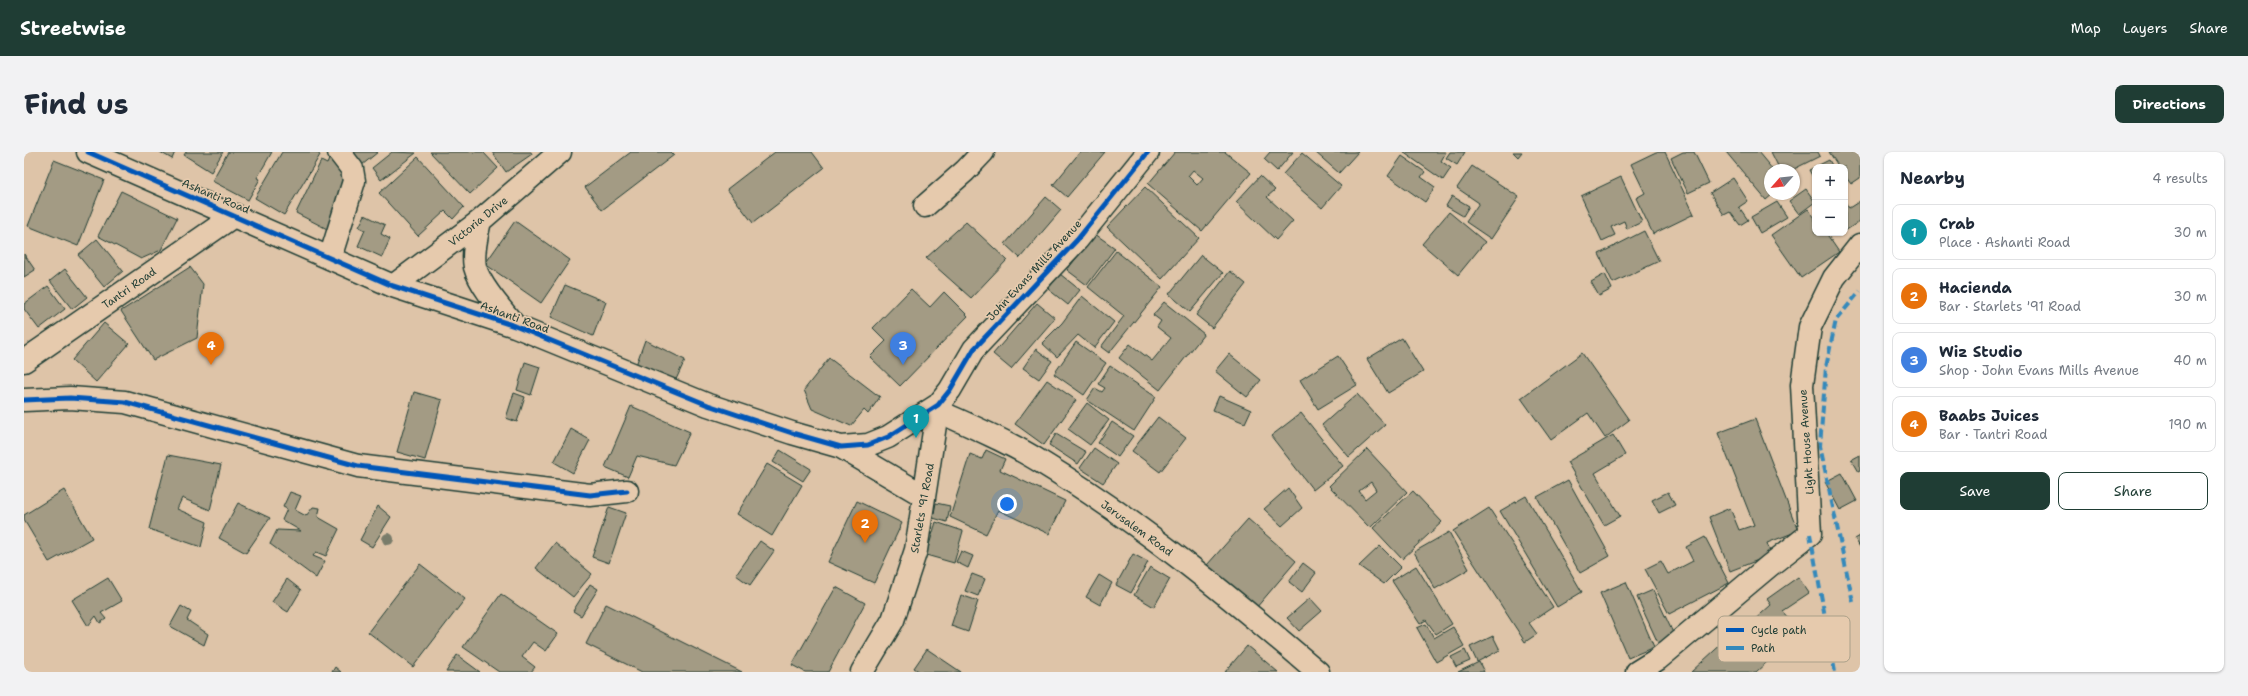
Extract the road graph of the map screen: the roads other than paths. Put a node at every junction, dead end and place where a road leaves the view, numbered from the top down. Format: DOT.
graph roads {
  1 [pos="88,152"];
  2 [pos="339,152"];
  3 [pos="560,152"];
  4 [pos="982,152"];
  5 [pos="1148,152"];
  6 [pos="925,206"];
  7 [pos="235,215"];
  8 [pos="480,221"];
  9 [pos="1860,245"];
  10 [pos="330,258"];
  11 [pos="394,286"];
  12 [pos="515,326"];
  13 [pos="24,361"];
  14 [pos="24,400"];
  15 [pos="938,408"];
  16 [pos="841,447"];
  17 [pos="627,491"];
  18 [pos="924,496"];
  19 [pos="862,672"];
  20 [pos="1318,672"];
  21 [pos="1637,672"];
  1 -- 7 [label="street, Ashanti Road"];
  2 -- 10 [label="street"];
  3 -- 8 [label="street, Victoria Drive"];
  4 -- 6 [label="street"];
  5 -- 15 [label="street, John Evans Mills Avenue"];
  7 -- 10 [label="street, Ashanti Road"];
  7 -- 13 [label="street, Tantri Road"];
  8 -- 11 [label="street, Victoria Drive"];
  8 -- 12 [label="street"];
  9 -- 21 [label="street, Light House Avenue"];
  10 -- 11 [label="street, Ashanti Road"];
  11 -- 12 [label="street, Ashanti Road"];
  12 -- 16 [label="street, Ashanti Road"];
  14 -- 17 [label="street"];
  15 -- 16 [label="street, Ashanti Road"];
  15 -- 18 [label="street, Starlets '91 Road"];
  15 -- 20 [label="street, Jerusalem Road"];
  16 -- 18 [label="street, Ashanti Road"];
  18 -- 19 [label="street, Starlets '91 Road"];
}
